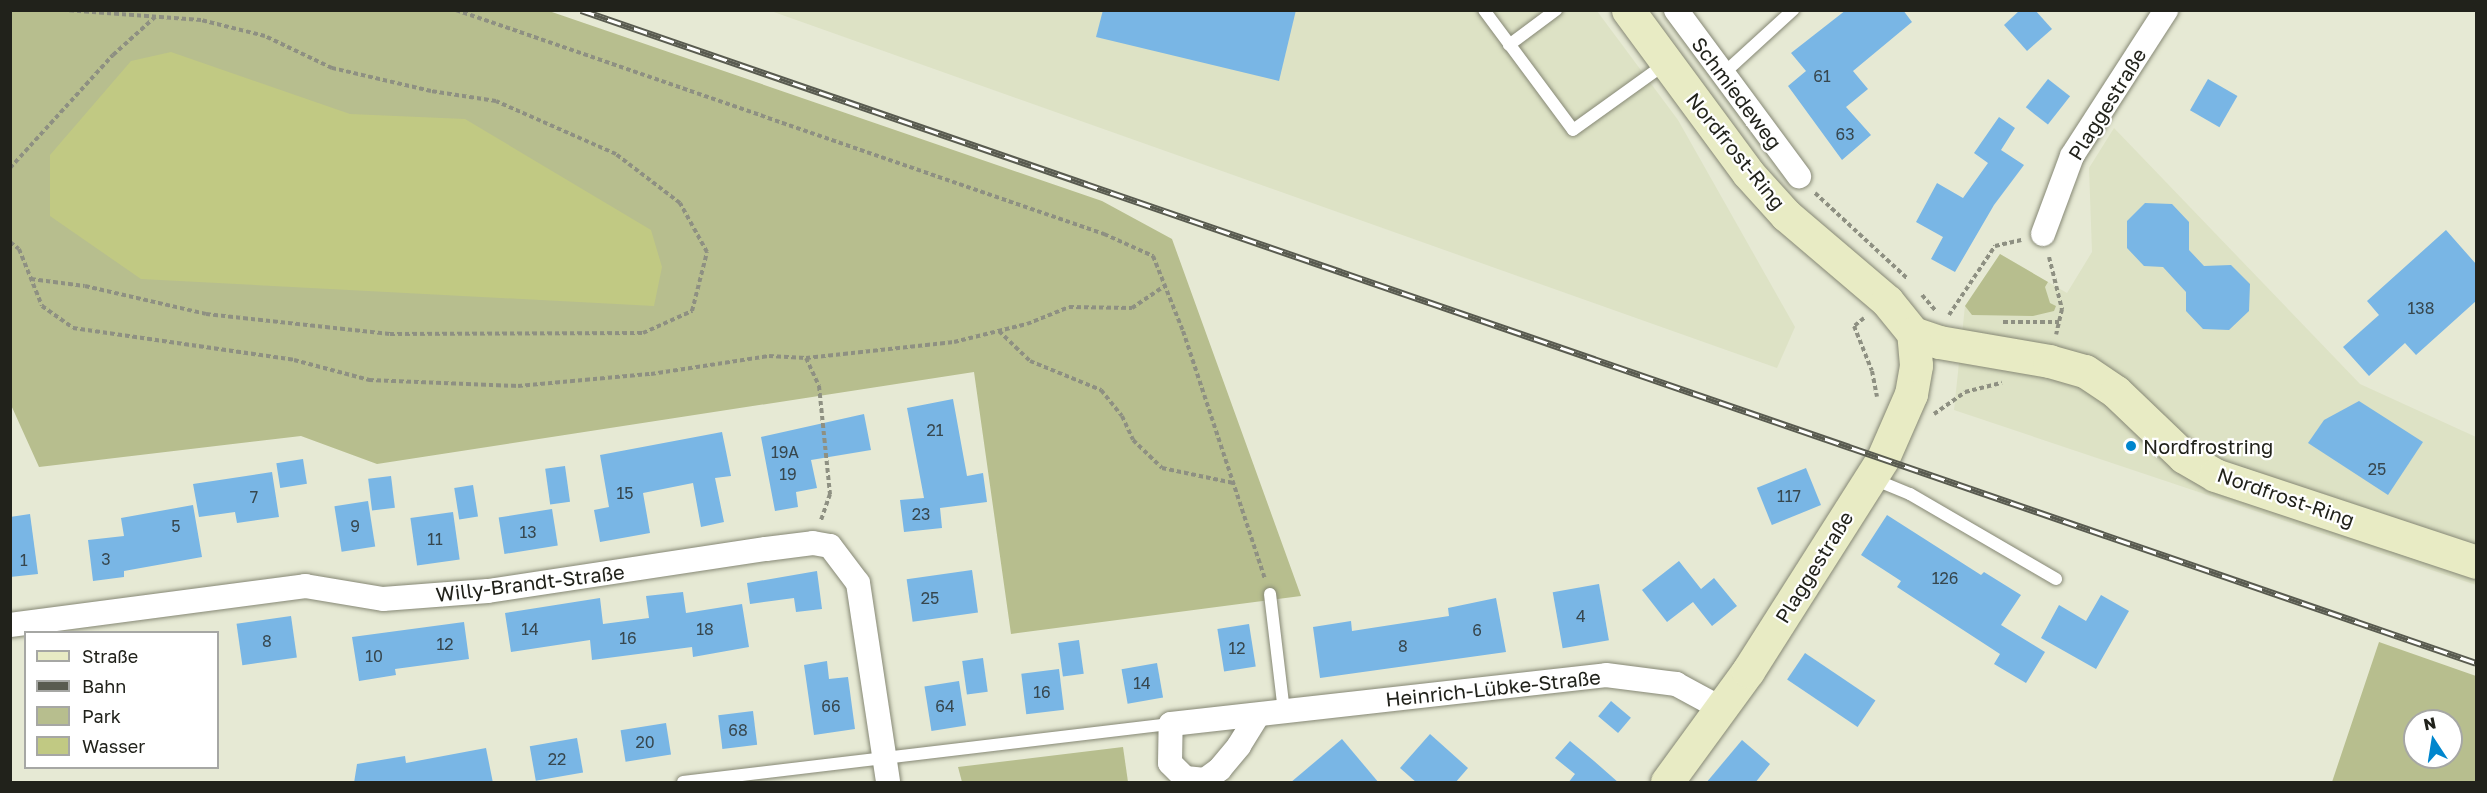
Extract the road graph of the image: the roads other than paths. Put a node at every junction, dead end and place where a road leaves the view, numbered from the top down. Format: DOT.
graph roads {
  1 [pos="1484,10"];
  2 [pos="1557,10"];
  3 [pos="1628,10"];
  4 [pos="1676,10"];
  5 [pos="1794,10"];
  6 [pos="2166,10"];
  7 [pos="1509,45"];
  8 [pos="1667,63"];
  9 [pos="1723,74"];
  10 [pos="1799,176"];
  11 [pos="2043,234"];
  12 [pos="1926,323"];
  13 [pos="1870,477"];
  14 [pos="2476,562"];
  15 [pos="2056,579"];
  16 [pos="1270,594"];
  17 [pos="10,625"];
  18 [pos="1722,709"];
  19 [pos="1284,712"];
  20 [pos="1258,715"];
  21 [pos="1171,724"];
  22 [pos="885,756"];
  23 [pos="682,783"];
  24 [pos="888,783"];
  25 [pos="1667,783"];
  1 -- 7 [label="lane"];
  2 -- 7 [label="lane"];
  3 -- 8 [label="street, Nordfrost-Ring"];
  4 -- 9 [label="street, Schmiedeweg"];
  5 -- 9 [label="lane"];
  6 -- 11 [label="street, Plaggestraße"];
  7 -- 8 [label="lane"];
  8 -- 12 [label="street, Nordfrost-Ring"];
  9 -- 10 [label="street, Schmiedeweg"];
  12 -- 13 [label="street, Plaggestraße"];
  12 -- 14 [label="street, Nordfrost-Ring"];
  13 -- 15 [label="lane"];
  13 -- 18 [label="street, Plaggestraße"];
  16 -- 19 [label="lane"];
  17 -- 22 [label="street, Willy-Brandt-Straße"];
  18 -- 19 [label="street, Heinrich-Lübke-Straße"];
  18 -- 25 [label="street, Plaggestraße"];
  19 -- 20 [label="street, Heinrich-Lübke-Straße"];
  20 -- 21 [label="street, Heinrich-Lübke-Straße"];
  20 -- 21 [label="street"];
  21 -- 22 [label="lane, Heinrich-Lübke-Straße"];
  22 -- 23 [label="lane, Heinrich-Lübke-Straße"];
  22 -- 24 [label="street"];
}
